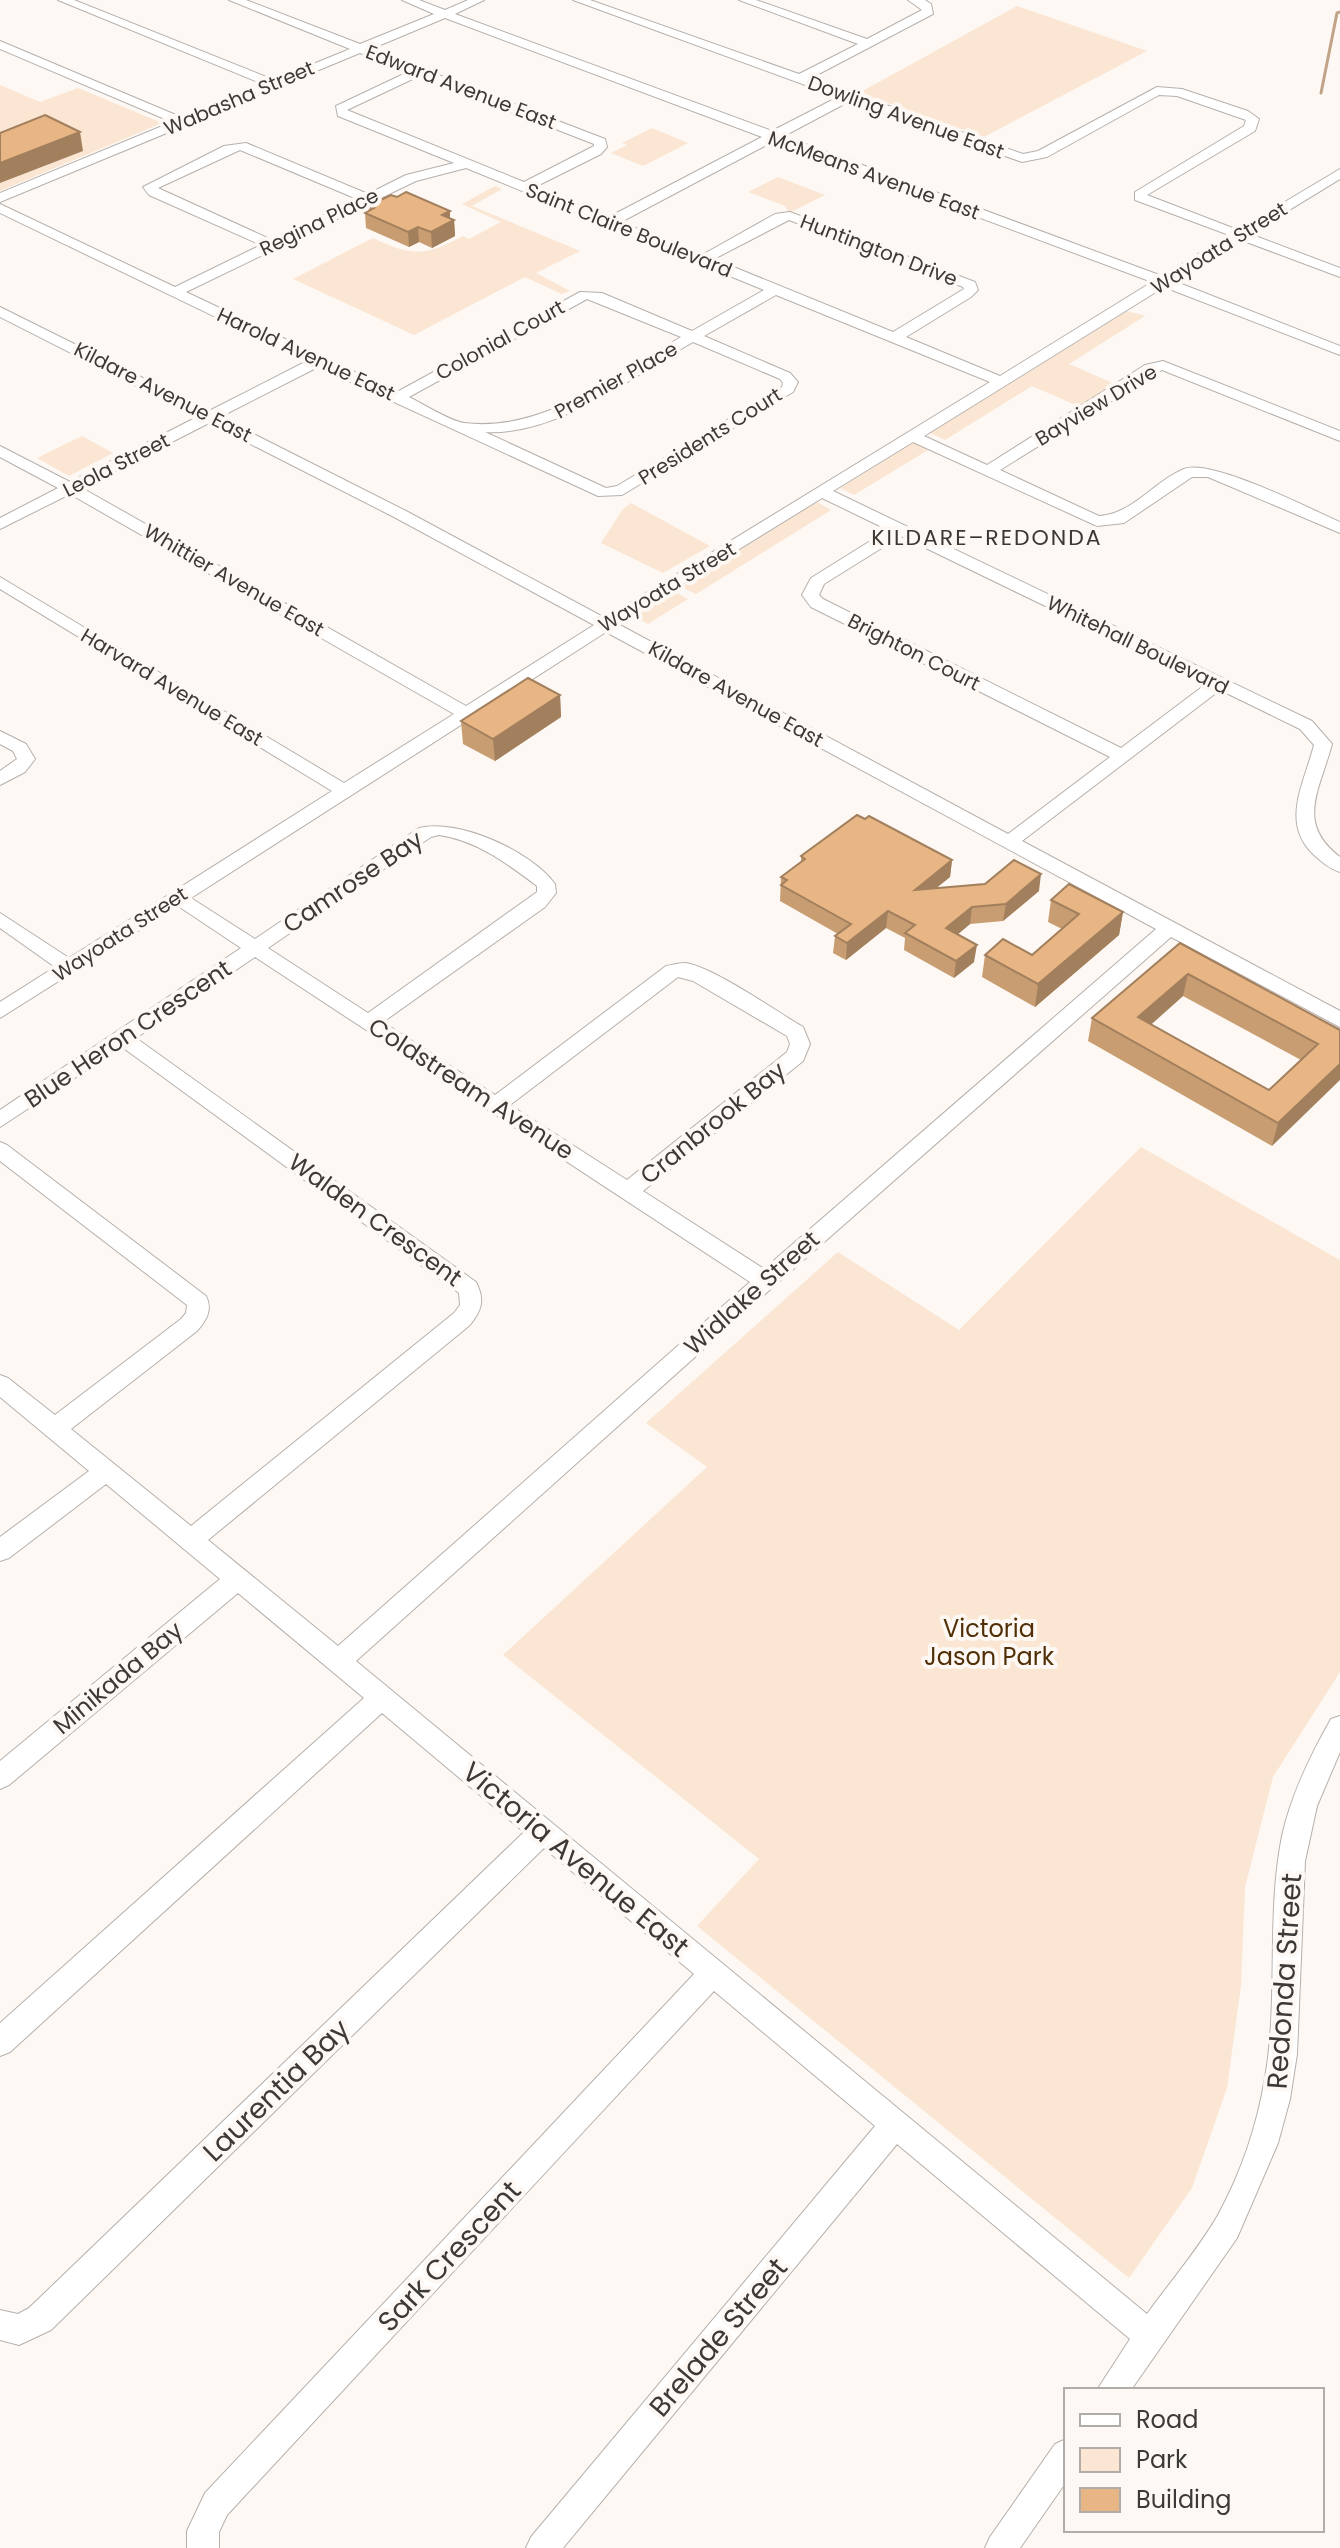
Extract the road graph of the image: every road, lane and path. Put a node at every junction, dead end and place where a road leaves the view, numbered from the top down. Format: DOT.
graph roads {
  1 [pos="64,0"];
  2 [pos="235,0"];
  3 [pos="408,0"];
  4 [pos="478,0"];
  5 [pos="579,0"];
  6 [pos="745,0"];
  7 [pos="914,0"];
  8 [pos="443,14"];
  9 [pos="868,43"];
  10 [pos="0,45"];
  11 [pos="360,48"];
  12 [pos="418,72"];
  13 [pos="800,79"];
  14 [pos="273,84"];
  15 [pos="849,96"];
  16 [pos="182,122"];
  17 [pos="772,137"];
  18 [pos="466,164"];
  19 [pos="1340,173"];
  20 [pos="524,187"];
  21 [pos="0,198"];
  22 [pos="367,198"];
  23 [pos="0,208"];
  24 [pos="610,222"];
  25 [pos="1240,235"];
  26 [pos="273,245"];
  27 [pos="703,260"];
  28 [pos="1340,273"];
  29 [pos="1164,282"];
  30 [pos="774,290"];
  31 [pos="175,292"];
  32 [pos="0,311"];
  33 [pos="693,337"];
  34 [pos="894,338"];
  35 [pos="1340,351"];
  36 [pos="318,361"];
  37 [pos="1001,381"];
  38 [pos="398,397"];
  39 [pos="211,416"];
  40 [pos="446,420"];
  41 [pos="912,436"];
  42 [pos="1340,436"];
  43 [pos="0,451"];
  44 [pos="988,471"];
  45 [pos="69,489"];
  46 [pos="822,492"];
  47 [pos="614,493"];
  48 [pos="0,524"];
  49 [pos="1340,528"];
  50 [pos="899,530"];
  51 [pos="0,582"];
  52 [pos="607,624"];
  53 [pos="1218,683"];
  54 [pos="466,713"];
  55 [pos="1340,734"];
  56 [pos="0,736"];
  57 [pos="1320,738"];
  58 [pos="1122,756"];
  59 [pos="0,779"];
  60 [pos="344,791"];
  61 [pos="1009,842"];
  62 [pos="1340,866"];
  63 [pos="177,897"];
  64 [pos="0,919"];
  65 [pos="1169,928"];
  66 [pos="256,948"];
  67 [pos="69,967"];
  68 [pos="0,1011"];
  69 [pos="1340,1020"];
  70 [pos="369,1022"];
  71 [pos="123,1038"];
  72 [pos="496,1105"];
  73 [pos="0,1120"];
  74 [pos="0,1150"];
  75 [pos="627,1192"];
  76 [pos="765,1281"];
  77 [pos="0,1384"];
  78 [pos="55,1428"];
  79 [pos="105,1472"];
  80 [pos="190,1541"];
  81 [pos="0,1551"];
  82 [pos="237,1579"];
  83 [pos="338,1661"];
  84 [pos="382,1697"];
  85 [pos="1340,1727"];
  86 [pos="0,1777"];
  87 [pos="543,1831"];
  88 [pos="713,1973"];
  89 [pos="0,2042"];
  90 [pos="895,2125"];
  91 [pos="0,2325"];
  92 [pos="1151,2337"];
  93 [pos="1113,2388"];
  94 [pos="1064,2458"];
  95 [pos="203,2548"];
  96 [pos="542,2548"];
  97 [pos="1001,2548"];
  1 -- 14 [label="street"];
  2 -- 11 [label="street, Edward Avenue East"];
  3 -- 8 [label="street, McMeans Avenue East"];
  4 -- 8 [label="street, Wabasha Street"];
  5 -- 13 [label="street, Dowling Avenue East"];
  6 -- 9 [label="street"];
  7 -- 9 [label="street"];
  8 -- 11 [label="street, Wabasha Street"];
  8 -- 17 [label="street, McMeans Avenue East"];
  9 -- 13 [label="street"];
  10 -- 16 [label="street"];
  11 -- 12 [label="street, Edward Avenue East"];
  11 -- 14 [label="street, Wabasha Street"];
  12 -- 18 [label="street, Saint Claire Boulevard"];
  12 -- 20 [label="street, Edward Avenue East"];
  13 -- 15 [label="street, Dowling Avenue East"];
  14 -- 16 [label="street, Wabasha Street"];
  15 -- 17 [label="street"];
  15 -- 25 [label="street, Dowling Avenue East"];
  16 -- 21 [label="street, Wabasha Street"];
  17 -- 24 [label="street"];
  17 -- 29 [label="street, McMeans Avenue East"];
  18 -- 20 [label="street, Saint Claire Boulevard"];
  18 -- 22 [label="street, Regina Place"];
  19 -- 25 [label="street, Wayoata Street"];
  20 -- 24 [label="street, Saint Claire Boulevard"];
  22 -- 26 [label="street, Regina Place"];
  22 -- 26 [label="street"];
  23 -- 31 [label="street, Harold Avenue East"];
  24 -- 27 [label="street, Saint Claire Boulevard"];
  25 -- 28 [label="street, Dowling Avenue East"];
  25 -- 29 [label="street, Wayoata Street"];
  26 -- 31 [label="street, Regina Place"];
  27 -- 30 [label="street, Saint Claire Boulevard"];
  27 -- 34 [label="street, Huntington Drive"];
  29 -- 35 [label="street, McMeans Avenue East"];
  29 -- 37 [label="street, Wayoata Street"];
  30 -- 33 [label="street, Premier Place"];
  30 -- 34 [label="street, Saint Claire Boulevard"];
  31 -- 36 [label="street, Harold Avenue East"];
  32 -- 39 [label="street, Kildare Avenue East"];
  33 -- 38 [label="street, Colonial Court"];
  33 -- 40 [label="street, Premier Place"];
  33 -- 47 [label="street, Presidents Court"];
  34 -- 37 [label="street, Saint Claire Boulevard"];
  36 -- 38 [label="street, Harold Avenue East"];
  36 -- 39 [label="street, Leola Street"];
  37 -- 41 [label="street, Wayoata Street"];
  38 -- 40 [label="street, Harold Avenue East"];
  39 -- 45 [label="street, Leola Street"];
  39 -- 52 [label="street, Kildare Avenue East"];
  40 -- 47 [label="street, Harold Avenue East"];
  41 -- 44 [label="street"];
  41 -- 46 [label="street, Wayoata Street"];
  42 -- 44 [label="street, Bayview Drive"];
  43 -- 45 [label="street, Whittier Avenue East"];
  44 -- 49 [label="street"];
  45 -- 48 [label="street, Leola Street"];
  45 -- 54 [label="street, Whittier Avenue East"];
  46 -- 50 [label="street, Whitehall Boulevard"];
  46 -- 52 [label="street, Wayoata Street"];
  50 -- 53 [label="street, Whitehall Boulevard"];
  50 -- 58 [label="street, Brighton Court"];
  51 -- 60 [label="street, Harvard Avenue East"];
  52 -- 54 [label="street, Wayoata Street"];
  52 -- 61 [label="street, Kildare Avenue East"];
  53 -- 57 [label="street, Whitehall Boulevard"];
  53 -- 58 [label="street"];
  54 -- 60 [label="street, Wayoata Street"];
  55 -- 57 [label="street"];
  56 -- 59 [label="street"];
  57 -- 62 [label="street"];
  58 -- 61 [label="street"];
  60 -- 63 [label="street, Wayoata Street"];
  61 -- 65 [label="street, Kildare Avenue East"];
  63 -- 66 [label="street, Coldstream Avenue"];
  63 -- 67 [label="street, Wayoata Street"];
  64 -- 67 [label="street"];
  65 -- 69 [label="street, Kildare Avenue East"];
  65 -- 76 [label="street, Widlake Street"];
  66 -- 70 [label="street, Coldstream Avenue"];
  66 -- 70 [label="street, Camrose Bay"];
  66 -- 71 [label="street, Blue Heron Crescent"];
  67 -- 68 [label="street, Wayoata Street"];
  70 -- 72 [label="street, Coldstream Avenue"];
  71 -- 73 [label="street, Blue Heron Crescent"];
  71 -- 80 [label="street, Walden Crescent"];
  72 -- 75 [label="street, Coldstream Avenue"];
  72 -- 75 [label="street, Cranbrook Bay"];
  74 -- 78 [label="street"];
  75 -- 76 [label="street, Coldstream Avenue"];
  76 -- 83 [label="street, Widlake Street"];
  77 -- 78 [label="street, Victoria Avenue East"];
  78 -- 79 [label="street, Victoria Avenue East"];
  79 -- 80 [label="street, Victoria Avenue East"];
  79 -- 81 [label="street"];
  80 -- 82 [label="street, Victoria Avenue East"];
  82 -- 83 [label="street, Victoria Avenue East"];
  82 -- 86 [label="street, Minikada Bay"];
  83 -- 84 [label="street, Victoria Avenue East"];
  84 -- 87 [label="street, Victoria Avenue East"];
  84 -- 89 [label="street"];
  85 -- 92 [label="street, Redonda Street"];
  87 -- 88 [label="street, Victoria Avenue East"];
  87 -- 91 [label="street, Laurentia Bay"];
  88 -- 90 [label="street, Victoria Avenue East"];
  88 -- 95 [label="street, Sark Crescent"];
  90 -- 92 [label="street, Victoria Avenue East"];
  90 -- 96 [label="street, Brelade Street"];
  92 -- 93 [label="street, Redonda Street"];
  94 -- 97 [label="street"];
}
